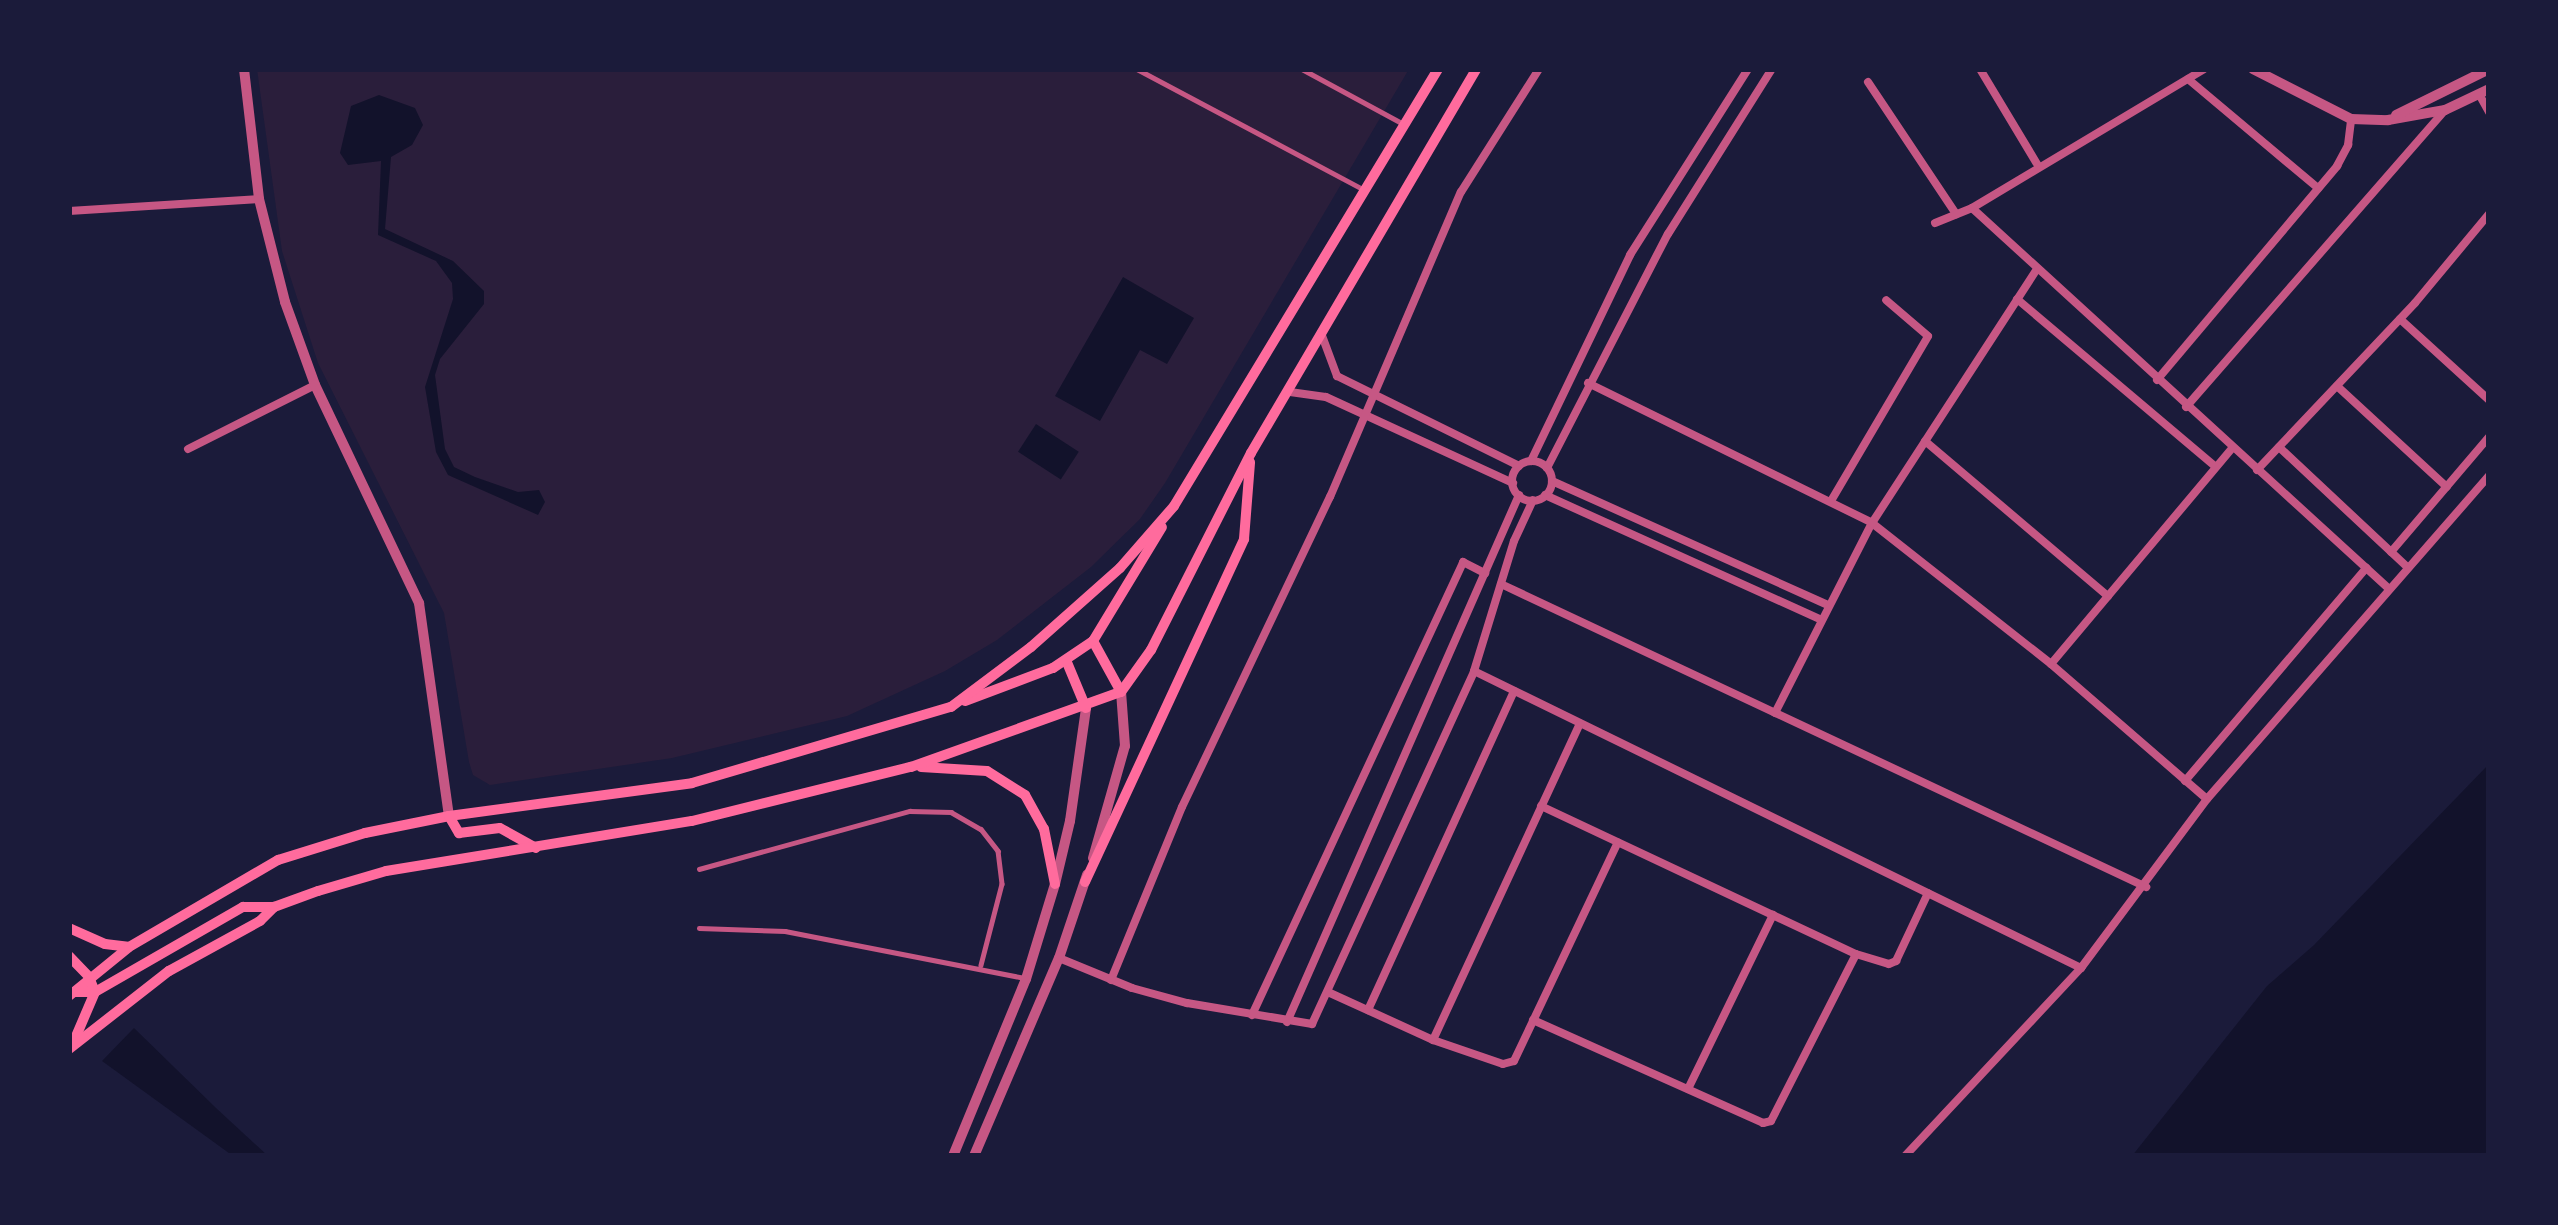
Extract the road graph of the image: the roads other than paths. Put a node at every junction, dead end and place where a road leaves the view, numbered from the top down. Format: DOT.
graph roads {
  1 [pos="244,69"];
  2 [pos="1137,69"];
  3 [pos="1302,69"];
  4 [pos="1438,69"];
  5 [pos="1476,69"];
  6 [pos="1539,69"];
  7 [pos="1748,69"];
  8 [pos="1772,69"];
  9 [pos="1980,69"];
  10 [pos="2253,69"];
  11 [pos="2488,69"];
  12 [pos="2202,70"];
  13 [pos="2188,79"];
  14 [pos="1868,82"];
  15 [pos="2484,92"];
  16 [pos="2445,110"];
  17 [pos="2489,112"];
  18 [pos="2351,119"];
  19 [pos="2388,120"];
  20 [pos="1407,126"];
  21 [pos="2039,167"];
  22 [pos="2318,188"];
  23 [pos="1368,192"];
  24 [pos="259,199"];
  25 [pos="1972,208"];
  26 [pos="69,211"];
  27 [pos="1956,214"];
  28 [pos="2489,214"];
  29 [pos="1935,223"];
  30 [pos="2038,269"];
  31 [pos="2017,299"];
  32 [pos="1886,300"];
  33 [pos="2400,319"];
  34 [pos="1322,333"];
  35 [pos="2157,380"];
  36 [pos="1588,383"];
  37 [pos="315,385"];
  38 [pos="2336,386"];
  39 [pos="1290,392"];
  40 [pos="1372,393"];
  41 [pos="2489,400"];
  42 [pos="2186,407"];
  43 [pos="1363,413"];
  44 [pos="2489,436"];
  45 [pos="1925,441"];
  46 [pos="2279,447"];
  47 [pos="2232,448"];
  48 [pos="188,449"];
  49 [pos="1251,453"];
  50 [pos="1531,461"];
  51 [pos="1519,466"];
  52 [pos="2216,467"];
  53 [pos="1547,468"];
  54 [pos="2257,470"];
  55 [pos="2489,476"];
  56 [pos="1552,481"];
  57 [pos="1513,484"];
  58 [pos="2446,487"];
  59 [pos="1545,495"];
  60 [pos="1519,496"];
  61 [pos="1533,500"];
  62 [pos="1831,501"];
  63 [pos="1174,506"];
  64 [pos="1872,523"];
  65 [pos="2391,552"];
  66 [pos="2406,566"];
  67 [pos="2366,568"];
  68 [pos="1485,573"];
  69 [pos="1501,584"];
  70 [pos="2387,587"];
  71 [pos="2108,596"];
  72 [pos="1826,604"];
  73 [pos="1820,619"];
  74 [pos="1093,641"];
  75 [pos="1066,660"];
  76 [pos="2051,664"];
  77 [pos="1474,671"];
  78 [pos="1514,691"];
  79 [pos="1121,692"];
  80 [pos="951,707"];
  81 [pos="1086,708"];
  82 [pos="1775,713"];
  83 [pos="1580,723"];
  84 [pos="911,767"];
  85 [pos="2185,781"];
  86 [pos="2206,799"];
  87 [pos="1541,806"];
  88 [pos="449,816"];
  89 [pos="1618,842"];
  90 [pos="536,848"];
  91 [pos="699,869"];
  92 [pos="1085,882"];
  93 [pos="1055,884"];
  94 [pos="2146,887"];
  95 [pos="1928,893"];
  96 [pos="274,908"];
  97 [pos="1773,915"];
  98 [pos="69,928"];
  99 [pos="699,928"];
  100 [pos="129,947"];
  101 [pos="1856,954"];
  102 [pos="69,956"];
  103 [pos="1059,958"];
  104 [pos="980,965"];
  105 [pos="2081,968"];
  106 [pos="89,976"];
  107 [pos="1026,979"];
  108 [pos="1111,980"];
  109 [pos="95,992"];
  110 [pos="70,993"];
  111 [pos="1330,993"];
  112 [pos="1368,1010"];
  113 [pos="1252,1015"];
  114 [pos="1533,1020"];
  115 [pos="1287,1022"];
  116 [pos="1432,1040"];
  117 [pos="69,1049"];
  118 [pos="1688,1089"];
  119 [pos="953,1156"];
  120 [pos="974,1156"];
  121 [pos="1905,1156"];
  1 -- 24 [label="street"];
  2 -- 23 [label="lane"];
  3 -- 20 [label="lane"];
  4 -- 20 [label="main road"];
  5 -- 34 [label="main road"];
  6 -- 40 [label="street"];
  7 -- 50 [label="street"];
  8 -- 36 [label="street"];
  9 -- 21 [label="street"];
  10 -- 18 [label="street"];
  11 -- 19 [label="street"];
  12 -- 13 [label="street"];
  13 -- 21 [label="street"];
  13 -- 22 [label="street"];
  14 -- 27 [label="street"];
  15 -- 16 [label="street"];
  15 -- 17 [label="street"];
  16 -- 19 [label="street"];
  16 -- 42 [label="street"];
  18 -- 19 [label="street"];
  18 -- 22 [label="street"];
  20 -- 23 [label="main road"];
  21 -- 25 [label="street"];
  22 -- 35 [label="street"];
  23 -- 63 [label="main road"];
  24 -- 26 [label="street"];
  24 -- 37 [label="street"];
  25 -- 27 [label="street"];
  25 -- 30 [label="street"];
  27 -- 29 [label="street"];
  28 -- 33 [label="street"];
  30 -- 31 [label="street"];
  30 -- 35 [label="street"];
  31 -- 45 [label="street"];
  31 -- 52 [label="street"];
  32 -- 62 [label="street"];
  33 -- 38 [label="street"];
  33 -- 41 [label="street"];
  34 -- 39 [label="main road"];
  34 -- 40 [label="street"];
  35 -- 42 [label="street"];
  36 -- 53 [label="street"];
  36 -- 62 [label="street"];
  37 -- 48 [label="street"];
  37 -- 88 [label="street"];
  38 -- 46 [label="street"];
  38 -- 58 [label="street"];
  39 -- 43 [label="street"];
  39 -- 49 [label="main road"];
  40 -- 43 [label="street"];
  40 -- 51 [label="street"];
  42 -- 47 [label="street"];
  43 -- 57 [label="street"];
  43 -- 108 [label="street"];
  44 -- 58 [label="street"];
  45 -- 64 [label="street"];
  45 -- 71 [label="street"];
  46 -- 54 [label="street"];
  46 -- 65 [label="street"];
  47 -- 52 [label="street"];
  47 -- 54 [label="street"];
  49 -- 79 [label="main road"];
  49 -- 92 [label="main road"];
  50 -- 51 [label="street"];
  50 -- 53 [label="street"];
  51 -- 57 [label="street"];
  52 -- 71 [label="street"];
  53 -- 56 [label="street"];
  54 -- 67 [label="street"];
  55 -- 66 [label="street"];
  56 -- 59 [label="street"];
  56 -- 72 [label="street"];
  57 -- 60 [label="street"];
  58 -- 65 [label="street"];
  59 -- 61 [label="street"];
  59 -- 73 [label="street"];
  60 -- 61 [label="street"];
  60 -- 68 [label="street"];
  61 -- 69 [label="street"];
  62 -- 64 [label="street"];
  63 -- 74 [label="main road"];
  63 -- 80 [label="main road"];
  64 -- 72 [label="street"];
  64 -- 76 [label="street"];
  65 -- 66 [label="street"];
  66 -- 70 [label="street"];
  67 -- 70 [label="street"];
  67 -- 85 [label="street"];
  68 -- 113 [label="street"];
  68 -- 115 [label="street"];
  69 -- 77 [label="street"];
  69 -- 82 [label="street"];
  70 -- 86 [label="street"];
  71 -- 76 [label="street"];
  72 -- 73 [label="street"];
  73 -- 82 [label="street"];
  74 -- 75 [label="main road"];
  74 -- 79 [label="main road"];
  75 -- 80 [label="main road"];
  75 -- 81 [label="main road"];
  76 -- 85 [label="street"];
  77 -- 78 [label="street"];
  77 -- 111 [label="street"];
  78 -- 83 [label="street"];
  78 -- 112 [label="street"];
  79 -- 81 [label="main road"];
  79 -- 92 [label="street"];
  80 -- 88 [label="main road"];
  81 -- 84 [label="main road"];
  81 -- 93 [label="street"];
  82 -- 94 [label="street"];
  83 -- 87 [label="street"];
  83 -- 95 [label="street"];
  84 -- 90 [label="main road"];
  84 -- 93 [label="main road"];
  85 -- 86 [label="street"];
  86 -- 94 [label="street"];
  87 -- 89 [label="street"];
  87 -- 116 [label="street"];
  88 -- 90 [label="main road"];
  88 -- 100 [label="main road"];
  89 -- 97 [label="street"];
  89 -- 114 [label="street"];
  90 -- 96 [label="main road"];
  91 -- 104 [label="lane"];
  92 -- 103 [label="street"];
  93 -- 107 [label="street"];
  94 -- 105 [label="street"];
  95 -- 101 [label="street"];
  95 -- 105 [label="street"];
  96 -- 109 [label="main road"];
  96 -- 117 [label="main road"];
  97 -- 101 [label="street"];
  97 -- 118 [label="street"];
  98 -- 100 [label="main road"];
  99 -- 104 [label="lane"];
  100 -- 106 [label="main road"];
  101 -- 118 [label="street"];
  102 -- 106 [label="main road"];
  103 -- 108 [label="street"];
  103 -- 120 [label="street"];
  104 -- 107 [label="lane"];
  105 -- 121 [label="street"];
  106 -- 109 [label="main road"];
  106 -- 110 [label="main road"];
  107 -- 119 [label="street"];
  108 -- 113 [label="street"];
  109 -- 110 [label="main road"];
  109 -- 117 [label="main road"];
  111 -- 112 [label="street"];
  111 -- 115 [label="street"];
  112 -- 116 [label="street"];
  113 -- 115 [label="street"];
  114 -- 116 [label="street"];
  114 -- 118 [label="street"];
}
